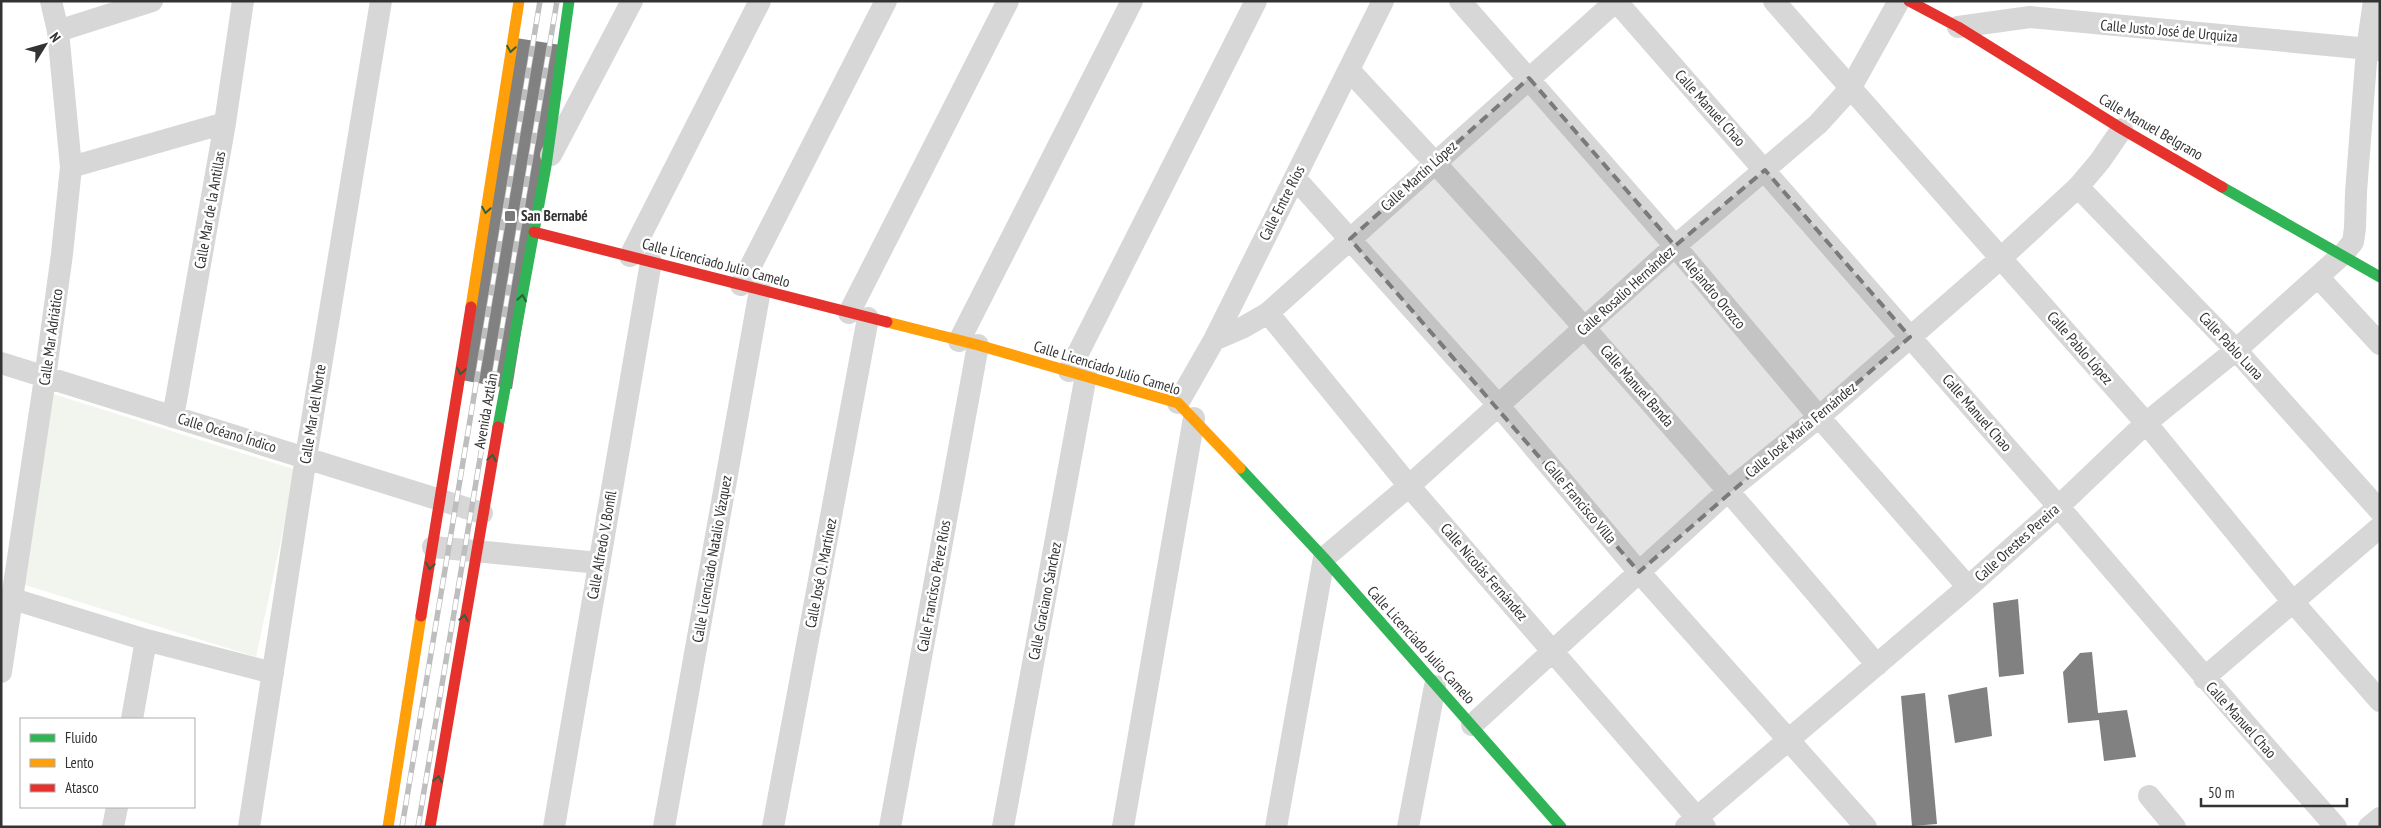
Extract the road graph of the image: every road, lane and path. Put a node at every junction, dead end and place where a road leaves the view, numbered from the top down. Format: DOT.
graph roads {
  1 [pos="51,1"];
  2 [pos="152,1"];
  3 [pos="243,1"];
  4 [pos="381,1"];
  5 [pos="519,1"];
  6 [pos="569,1"];
  7 [pos="632,1"];
  8 [pos="760,1"];
  9 [pos="886,1"];
  10 [pos="1008,1"];
  11 [pos="1132,1"];
  12 [pos="1256,1"];
  13 [pos="1383,1"];
  14 [pos="1460,1"];
  15 [pos="1616,1"];
  16 [pos="1774,1"];
  17 [pos="1899,1"];
  18 [pos="1909,1"];
  19 [pos="2374,1"];
  20 [pos="1958,27"];
  21 [pos="58,31"];
  22 [pos="2373,50"];
  23 [pos="1349,70"];
  24 [pos="1529,78"];
  25 [pos="1850,89"];
  26 [pos="225,123"];
  27 [pos="2122,130"];
  28 [pos="1435,162"];
  29 [pos="546,166"];
  30 [pos="71,167"];
  31 [pos="1766,170"];
  32 [pos="1295,178"];
  33 [pos="2078,187"];
  34 [pos="534,232"];
  35 [pos="1350,239"];
  36 [pos="1674,246"];
  37 [pos="2343,254"];
  38 [pos="2001,258"];
  39 [pos="641,259"];
  40 [pos="2380,277"];
  41 [pos="2319,278"];
  42 [pos="751,288"];
  43 [pos="1268,313"];
  44 [pos="859,316"];
  45 [pos="1586,328"];
  46 [pos="1910,337"];
  47 [pos="1214,340"];
  48 [pos="968,343"];
  49 [pos="2380,344"];
  50 [pos="2236,350"];
  51 [pos="1,363"];
  52 [pos="1078,373"];
  53 [pos="45,378"];
  54 [pos="1499,406"];
  55 [pos="1186,411"];
  56 [pos="173,417"];
  57 [pos="1819,417"];
  58 [pos="2146,424"];
  59 [pos="306,457"];
  60 [pos="1409,486"];
  61 [pos="1729,490"];
  62 [pos="441,500"];
  63 [pos="2058,507"];
  64 [pos="2380,510"];
  65 [pos="482,513"];
  66 [pos="2380,528"];
  67 [pos="433,547"];
  68 [pos="476,552"];
  69 [pos="1324,558"];
  70 [pos="599,563"];
  71 [pos="1639,572"];
  72 [pos="1968,586"];
  73 [pos="13,599"];
  74 [pos="2293,602"];
  75 [pos="146,640"];
  76 [pos="1553,651"];
  77 [pos="1877,666"];
  78 [pos="1,672"];
  79 [pos="273,673"];
  80 [pos="2204,678"];
  81 [pos="1435,686"];
  82 [pos="2380,701"];
  83 [pos="132,718"];
  84 [pos="1472,725"];
  85 [pos="1788,738"];
  86 [pos="2149,796"];
  87 [pos="117,808"];
  88 [pos="2380,818"];
  89 [pos="1696,824"];
  90 [pos="1558,825"];
  91 [pos="114,827"];
  92 [pos="249,827"];
  93 [pos="388,827"];
  94 [pos="430,827"];
  95 [pos="554,827"];
  96 [pos="664,827"];
  97 [pos="773,827"];
  98 [pos="890,827"];
  99 [pos="1003,827"];
  100 [pos="1123,827"];
  101 [pos="1276,827"];
  102 [pos="1408,827"];
  103 [pos="1866,827"];
  104 [pos="2175,827"];
  105 [pos="2336,827"];
  106 [pos="2370,827"];
  1 -- 21 [label="street, Calle Mar Adriático"];
  2 -- 21 [label="street"];
  3 -- 26 [label="street, Calle Mar de la Antillas"];
  4 -- 59 [label="street, Calle Mar del Norte"];
  5 -- 62 [label="main road, Avenida Aztlán, one-way"];
  6 -- 29 [label="main road, Avenida Aztlán"];
  7 -- 29 [label="street"];
  8 -- 39 [label="street, Calle Alfredo V. Bonfil"];
  9 -- 42 [label="street, Calle Licenciado Natalio Vázquez"];
  10 -- 44 [label="street, Calle José O. Martínez"];
  11 -- 48 [label="street, Calle Francisco Pérez Ríos"];
  12 -- 52 [label="street, Calle Graciano Sánchez"];
  13 -- 23 [label="street, Calle Entre Ríos"];
  14 -- 24 [label="street, Alejandro Orozco"];
  15 -- 24 [label="street, Calle Martín López"];
  15 -- 31 [label="street, Calle Manuel Chao"];
  16 -- 25 [label="street, Calle Pablo López"];
  17 -- 25 [label="street, Calle Rosalio Hernández"];
  18 -- 20 [label="main road, Calle Manuel Belgrano"];
  19 -- 22 [label="street, Calle Orestes Pereira"];
  20 -- 22 [label="street, Calle Justo José de Urquiza"];
  20 -- 27 [label="main road, Calle Manuel Belgrano"];
  21 -- 30 [label="street, Calle Mar Adriático"];
  22 -- 37 [label="street, Calle Orestes Pereira"];
  23 -- 28 [label="street, Calle Manuel Banda"];
  23 -- 32 [label="street, Calle Entre Ríos"];
  24 -- 28 [label="street, Calle Martín López"];
  24 -- 36 [label="street, Alejandro Orozco"];
  25 -- 31 [label="street, Calle Rosalio Hernández"];
  25 -- 38 [label="street, Calle Pablo López"];
  26 -- 30 [label="street"];
  26 -- 56 [label="street, Calle Mar de la Antillas"];
  27 -- 33 [label="street, Calle José María Fernández"];
  27 -- 37 [label="main road, Calle Manuel Belgrano"];
  28 -- 35 [label="street, Calle Martín López"];
  28 -- 45 [label="street, Calle Manuel Banda"];
  29 -- 34 [label="main road, Avenida Aztlán"];
  30 -- 53 [label="street, Calle Mar Adriático"];
  31 -- 36 [label="street, Calle Rosalio Hernández"];
  31 -- 46 [label="street, Calle Manuel Chao"];
  32 -- 35 [label="street, Calle Francisco Villa"];
  32 -- 47 [label="street, Calle Entre Ríos"];
  33 -- 38 [label="street, Calle José María Fernández"];
  33 -- 50 [label="street, Calle Pablo Luna"];
  34 -- 39 [label="main road, Calle Licenciado Julio Camelo"];
  65 -- 34 [label="main road, Avenida Aztlán, one-way"];
  35 -- 43 [label="street, Calle Martín López"];
  35 -- 54 [label="street, Calle Francisco Villa"];
  36 -- 45 [label="street, Calle Rosalio Hernández"];
  36 -- 57 [label="street, Alejandro Orozco"];
  37 -- 40 [label="main road, Calle Manuel Belgrano"];
  37 -- 41 [label="street, Calle Orestes Pereira"];
  38 -- 46 [label="street, Calle José María Fernández"];
  38 -- 58 [label="street, Calle Pablo López"];
  39 -- 42 [label="main road, Calle Licenciado Julio Camelo"];
  39 -- 70 [label="street, Calle Alfredo V. Bonfil"];
  41 -- 49 [label="street"];
  41 -- 50 [label="street, Calle Orestes Pereira"];
  42 -- 44 [label="main road, Calle Licenciado Julio Camelo"];
  42 -- 96 [label="street, Calle Licenciado Natalio Vázquez"];
  43 -- 47 [label="street, Calle Martín López"];
  43 -- 60 [label="street, Calle Nicolás Fernández"];
  44 -- 48 [label="main road, Calle Licenciado Julio Camelo"];
  44 -- 97 [label="street, Calle José O. Martínez"];
  45 -- 54 [label="street, Calle Rosalio Hernández"];
  45 -- 61 [label="street, Calle Manuel Banda"];
  46 -- 57 [label="street, Calle José María Fernández"];
  46 -- 63 [label="street, Calle Manuel Chao"];
  47 -- 55 [label="street, Calle Entre Ríos"];
  48 -- 52 [label="main road, Calle Licenciado Julio Camelo"];
  48 -- 98 [label="street, Calle Francisco Pérez Ríos"];
  50 -- 58 [label="street, Calle Orestes Pereira"];
  50 -- 64 [label="street, Calle Pablo Luna"];
  51 -- 53 [label="street, Calle Océano Índico"];
  52 -- 55 [label="main road, Calle Licenciado Julio Camelo"];
  52 -- 99 [label="street, Calle Graciano Sánchez"];
  53 -- 56 [label="street, Calle Océano Índico"];
  53 -- 73 [label="street, Calle Mar Adriático"];
  54 -- 60 [label="street, Calle Rosalio Hernández"];
  54 -- 71 [label="street, Calle Francisco Villa"];
  55 -- 69 [label="main road, Calle Licenciado Julio Camelo"];
  55 -- 100 [label="street, Calle Entre Ríos"];
  56 -- 59 [label="street, Calle Océano Índico"];
  57 -- 61 [label="street, Calle José María Fernández"];
  57 -- 72 [label="street, Alejandro Orozco"];
  58 -- 63 [label="street, Calle Orestes Pereira"];
  58 -- 74 [label="street, Calle Pablo López"];
  59 -- 62 [label="street, Calle Océano Índico"];
  59 -- 79 [label="street, Calle Mar del Norte"];
  60 -- 69 [label="street, Calle Rosalio Hernández"];
  60 -- 76 [label="street, Calle Nicolás Fernández"];
  61 -- 71 [label="street, Calle José María Fernández"];
  61 -- 77 [label="street, Calle Manuel Banda"];
  62 -- 65 [label="street, Calle Océano Índico"];
  62 -- 67 [label="main road, Avenida Aztlán"];
  63 -- 72 [label="street, Calle Orestes Pereira"];
  63 -- 80 [label="street, Calle Manuel Chao"];
  65 -- 68 [label="main road, Avenida Aztlán"];
  66 -- 74 [label="street"];
  67 -- 68 [label="street"];
  67 -- 93 [label="main road, Avenida Aztlán, one-way"];
  68 -- 70 [label="street"];
  94 -- 68 [label="main road, Avenida Aztlán, one-way"];
  69 -- 81 [label="main road, Calle Licenciado Julio Camelo"];
  69 -- 101 [label="street"];
  70 -- 95 [label="street, Calle Alfredo V. Bonfil"];
  71 -- 76 [label="street, Calle José María Fernández"];
  71 -- 85 [label="street, Calle Francisco Villa"];
  72 -- 77 [label="street, Calle Orestes Pereira"];
  73 -- 75 [label="street"];
  73 -- 78 [label="street, Calle Mar Adriático"];
  74 -- 80 [label="street"];
  74 -- 82 [label="street, Calle Pablo López"];
  75 -- 79 [label="street"];
  75 -- 83 [label="street"];
  76 -- 84 [label="street, Calle José María Fernández"];
  76 -- 89 [label="street, Calle Nicolás Fernández"];
  77 -- 85 [label="street, Calle Orestes Pereira"];
  79 -- 92 [label="street, Calle Mar del Norte"];
  80 -- 105 [label="street, Calle Manuel Chao"];
  81 -- 84 [label="main road, Calle Licenciado Julio Camelo"];
  81 -- 102 [label="street"];
  84 -- 90 [label="main road, Calle Licenciado Julio Camelo"];
  85 -- 89 [label="street, Calle Orestes Pereira"];
  85 -- 103 [label="street, Calle Francisco Villa"];
  86 -- 104 [label="street"];
  87 -- 91 [label="street"];
  88 -- 106 [label="street"];
}
